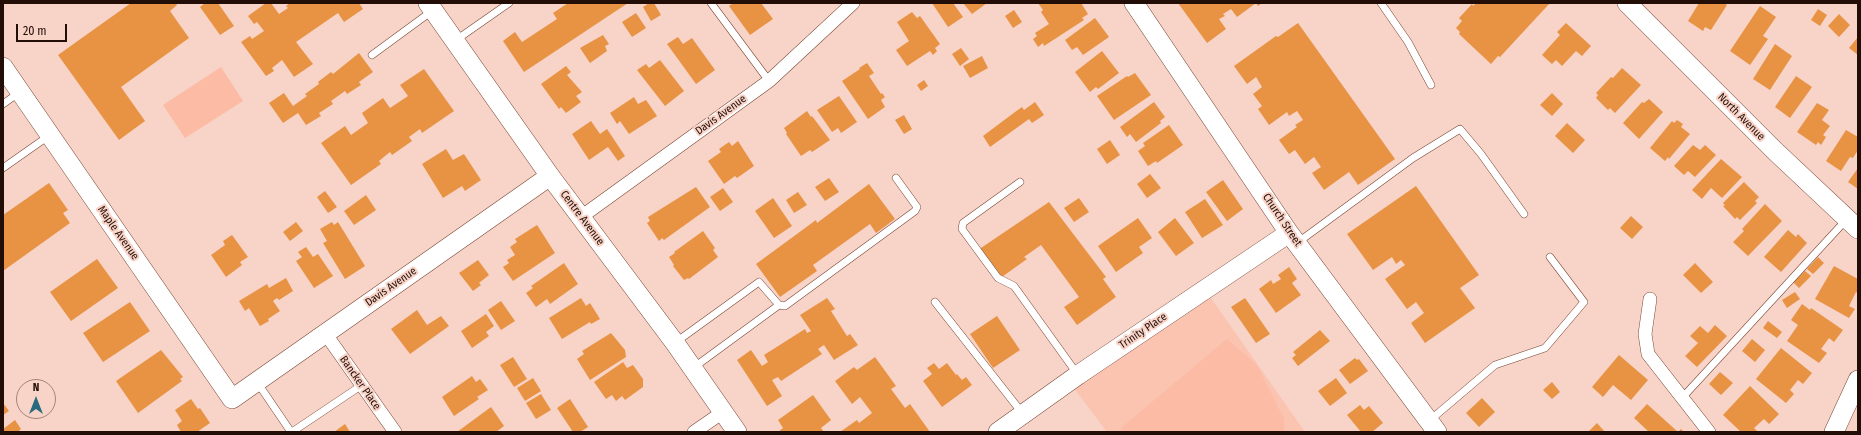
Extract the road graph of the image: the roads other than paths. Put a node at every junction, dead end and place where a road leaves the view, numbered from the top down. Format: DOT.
graph roads {
  1 [pos="509,3"];
  2 [pos="711,3"];
  3 [pos="853,3"];
  4 [pos="1134,3"];
  5 [pos="1381,3"];
  6 [pos="1626,3"];
  7 [pos="431,6"];
  8 [pos="456,40"];
  9 [pos="372,55"];
  10 [pos="3,68"];
  11 [pos="769,81"];
  12 [pos="1431,86"];
  13 [pos="20,91"];
  14 [pos="3,104"];
  15 [pos="50,135"];
  16 [pos="3,168"];
  17 [pos="550,176"];
  18 [pos="896,178"];
  19 [pos="1020,182"];
  20 [pos="1524,214"];
  21 [pos="581,217"];
  22 [pos="1852,224"];
  23 [pos="1293,238"];
  24 [pos="1550,257"];
  25 [pos="1650,299"];
  26 [pos="935,302"];
  27 [pos="779,305"];
  28 [pos="325,333"];
  29 [pos="675,343"];
  30 [pos="693,368"];
  31 [pos="1078,375"];
  32 [pos="1858,380"];
  33 [pos="257,382"];
  34 [pos="362,385"];
  35 [pos="1682,398"];
  36 [pos="232,399"];
  37 [pos="723,412"];
  38 [pos="1023,415"];
  39 [pos="1433,426"];
  40 [pos="292,432"];
  41 [pos="396,432"];
  42 [pos="694,432"];
  43 [pos="737,432"];
  44 [pos="998,432"];
  45 [pos="1709,432"];
  46 [pos="1834,432"];
  1 -- 8 [label="lane"];
  2 -- 11 [label="lane"];
  3 -- 11 [label="street, Davis Avenue"];
  4 -- 23 [label="street, Church Street"];
  5 -- 12 [label="lane"];
  6 -- 22 [label="street, North Avenue"];
  7 -- 8 [label="street, Centre Avenue"];
  7 -- 9 [label="lane"];
  8 -- 17 [label="street, Centre Avenue"];
  10 -- 13 [label="street, Maple Avenue"];
  11 -- 21 [label="street, Davis Avenue"];
  13 -- 14 [label="lane"];
  13 -- 15 [label="street, Maple Avenue"];
  15 -- 16 [label="lane"];
  15 -- 36 [label="street, Maple Avenue"];
  17 -- 21 [label="street, Centre Avenue"];
  17 -- 28 [label="street, Davis Avenue"];
  18 -- 27 [label="lane"];
  19 -- 31 [label="lane"];
  20 -- 23 [label="lane"];
  21 -- 29 [label="street, Centre Avenue"];
  22 -- 35 [label="lane"];
  23 -- 31 [label="street, Trinity Place"];
  23 -- 39 [label="street, Church Street"];
  24 -- 39 [label="lane"];
  25 -- 35 [label="street"];
  26 -- 38 [label="lane"];
  27 -- 29 [label="lane"];
  27 -- 30 [label="lane"];
  28 -- 33 [label="street, Davis Avenue"];
  28 -- 34 [label="street, Bancker Place"];
  29 -- 30 [label="street, Centre Avenue"];
  30 -- 37 [label="street, Centre Avenue"];
  31 -- 38 [label="street, Trinity Place"];
  32 -- 46 [label="street"];
  33 -- 36 [label="street, Davis Avenue"];
  33 -- 40 [label="lane"];
  34 -- 40 [label="lane"];
  34 -- 41 [label="street, Bancker Place"];
  35 -- 45 [label="street"];
  37 -- 42 [label="street"];
  37 -- 43 [label="street, Centre Avenue"];
  38 -- 44 [label="street, Trinity Place"];
}
